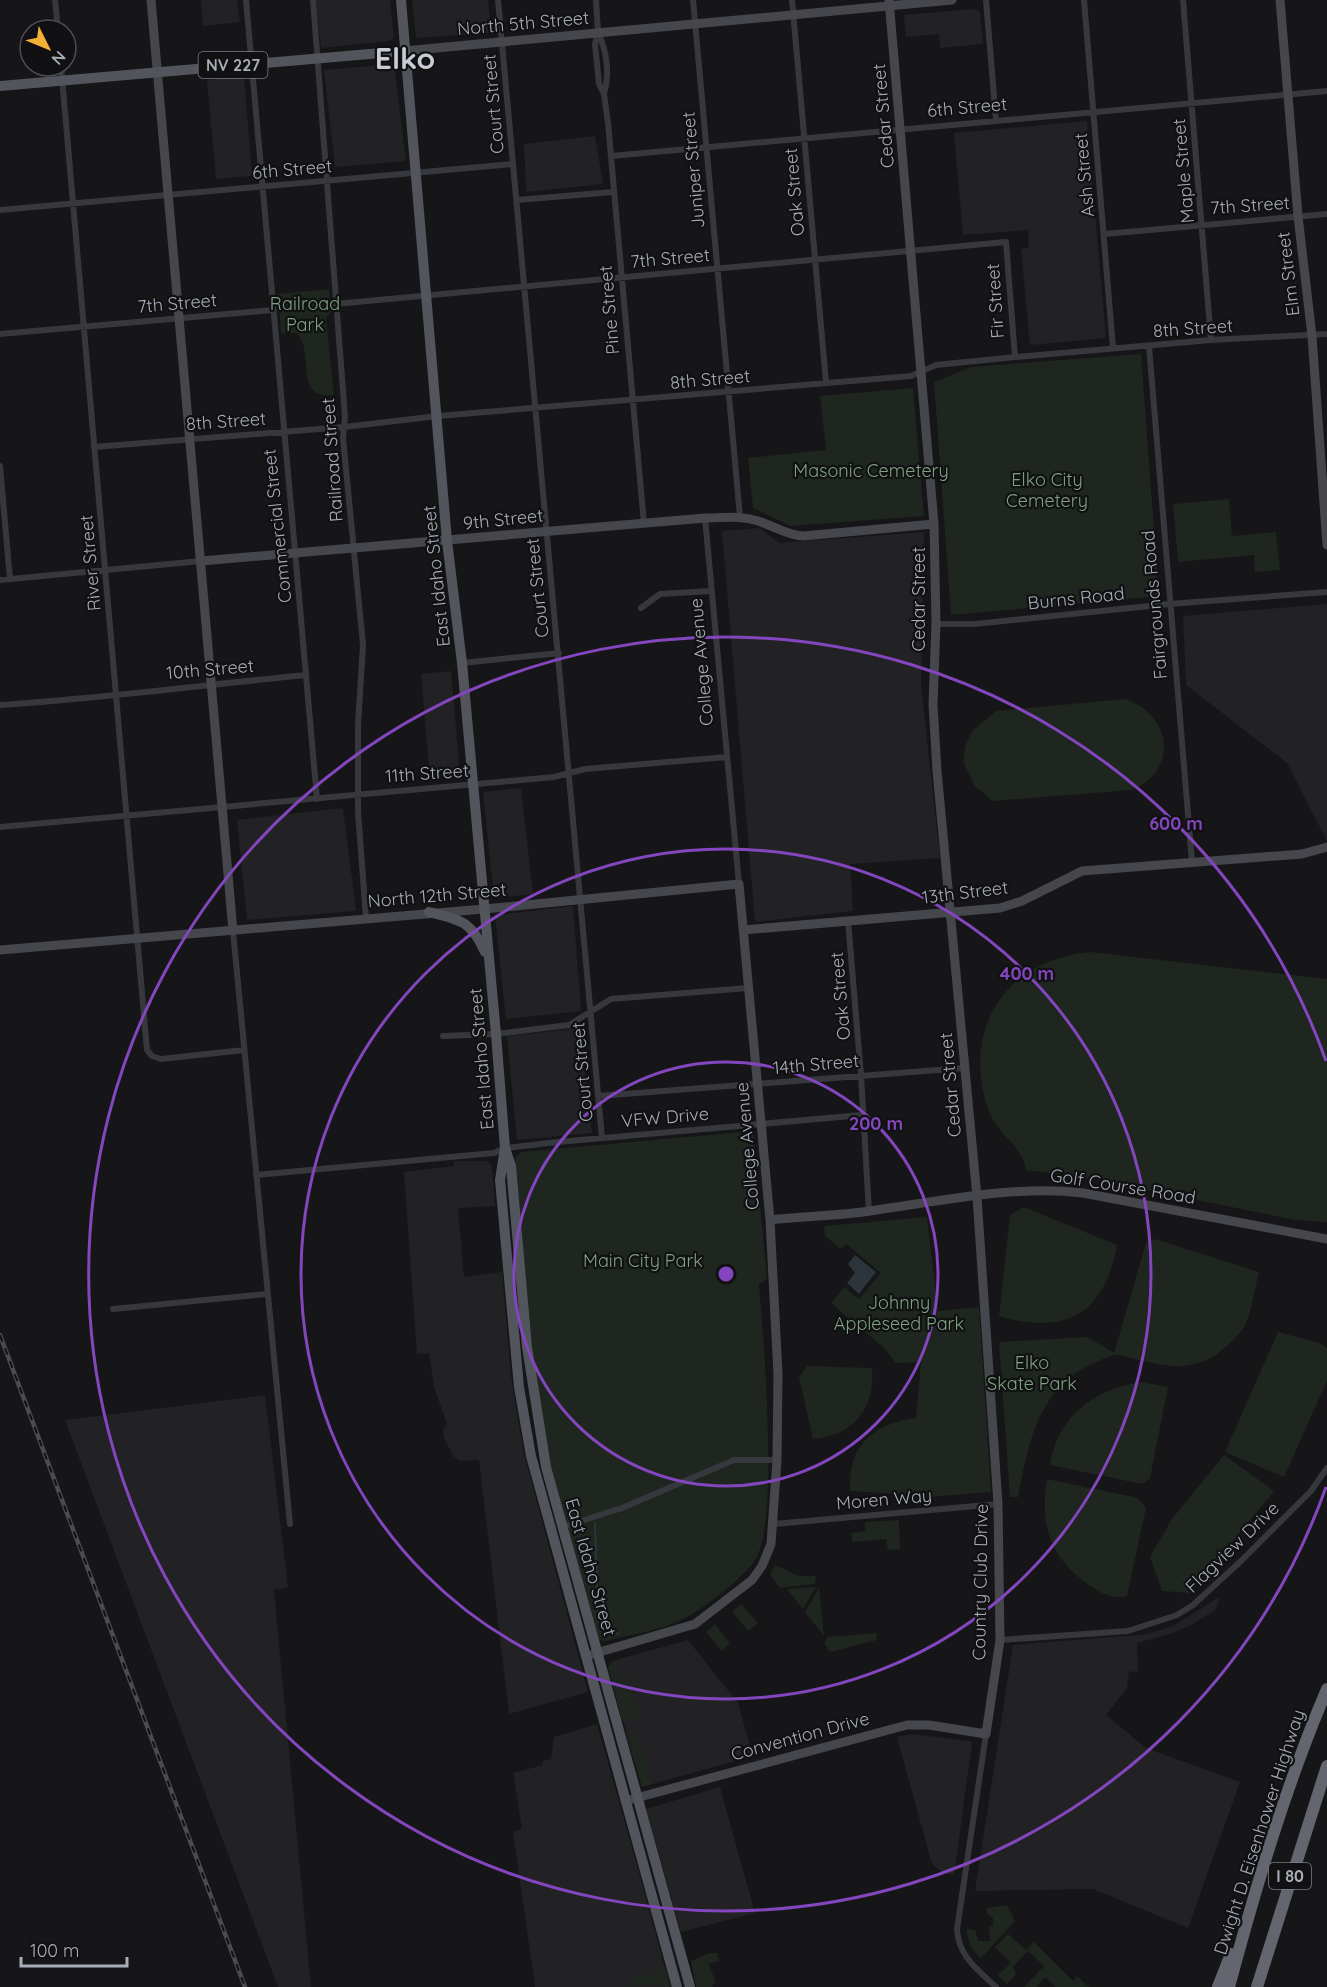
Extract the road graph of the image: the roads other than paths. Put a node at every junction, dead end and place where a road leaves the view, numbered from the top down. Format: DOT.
graph roads {
  1 [pos="55,0"];
  2 [pos="152,0"];
  3 [pos="246,0"];
  4 [pos="313,0"];
  5 [pos="401,0"];
  6 [pos="498,0"];
  7 [pos="596,0"];
  8 [pos="693,0"];
  9 [pos="792,0"];
  10 [pos="952,0"];
  11 [pos="986,0"];
  12 [pos="1084,0"];
  13 [pos="1183,0"];
  14 [pos="1280,0"];
  15 [pos="889,3"];
  16 [pos="793,15"];
  17 [pos="57,18"];
  18 [pos="695,24"];
  19 [pos="598,32"];
  20 [pos="503,42"];
  21 [pos="404,51"];
  22 [pos="317,58"];
  23 [pos="252,64"];
  24 [pos="158,72"];
  25 [pos="62,80"];
  26 [pos="0,87"];
  27 [pos="1327,91"];
  28 [pos="1287,95"];
  29 [pos="1192,103"];
  30 [pos="1094,111"];
  31 [pos="996,120"];
  32 [pos="901,128"];
  33 [pos="804,138"];
  34 [pos="706,146"];
  35 [pos="611,156"];
  36 [pos="513,164"];
  37 [pos="416,172"];
  38 [pos="327,181"];
  39 [pos="261,187"];
  40 [pos="612,192"];
  41 [pos="169,195"];
  42 [pos="517,200"];
  43 [pos="73,204"];
  44 [pos="0,210"];
  45 [pos="1327,214"];
  46 [pos="1298,216"];
  47 [pos="1202,224"];
  48 [pos="1105,234"];
  49 [pos="1006,242"];
  50 [pos="912,251"];
  51 [pos="815,260"];
  52 [pos="717,270"];
  53 [pos="621,277"];
  54 [pos="525,287"];
  55 [pos="428,295"];
  56 [pos="335,304"];
  57 [pos="273,309"];
  58 [pos="179,318"];
  59 [pos="84,326"];
  60 [pos="0,334"];
  61 [pos="1327,334"];
  62 [pos="1312,336"];
  63 [pos="1211,340"];
  64 [pos="1149,346"];
  65 [pos="1113,348"];
  66 [pos="1015,357"];
  67 [pos="923,370"];
  68 [pos="826,382"];
  69 [pos="728,393"];
  70 [pos="631,401"];
  71 [pos="537,408"];
  72 [pos="438,416"];
  73 [pos="344,427"];
  74 [pos="283,431"];
  75 [pos="190,438"];
  76 [pos="94,447"];
  77 [pos="0,466"];
  78 [pos="1324,479"];
  79 [pos="740,517"];
  80 [pos="705,518"];
  81 [pos="644,524"];
  82 [pos="934,524"];
  83 [pos="547,531"];
  84 [pos="447,541"];
  85 [pos="1327,545"];
  86 [pos="354,550"];
  87 [pos="296,554"];
  88 [pos="201,561"];
  89 [pos="105,571"];
  90 [pos="10,579"];
  91 [pos="0,580"];
  92 [pos="711,591"];
  93 [pos="1327,592"];
  94 [pos="1169,604"];
  95 [pos="641,608"];
  96 [pos="936,624"];
  97 [pos="559,653"];
  98 [pos="462,663"];
  99 [pos="306,675"];
  100 [pos="212,684"];
  101 [pos="118,696"];
  102 [pos="0,705"];
  103 [pos="727,757"];
  104 [pos="569,773"];
  105 [pos="472,784"];
  106 [pos="359,793"];
  107 [pos="317,799"];
  108 [pos="222,807"];
  109 [pos="128,816"];
  110 [pos="0,828"];
  111 [pos="1327,847"];
  112 [pos="1192,862"];
  113 [pos="739,884"];
  114 [pos="583,899"];
  115 [pos="484,909"];
  116 [pos="429,912"];
  117 [pos="951,912"];
  118 [pos="366,918"];
  119 [pos="848,921"];
  120 [pos="743,930"];
  121 [pos="233,931"];
  122 [pos="139,938"];
  123 [pos="0,950"];
  124 [pos="489,962"];
  125 [pos="748,988"];
  126 [pos="591,1009"];
  127 [pos="496,1034"];
  128 [pos="443,1036"];
  129 [pos="244,1050"];
  130 [pos="964,1068"];
  131 [pos="861,1075"];
  132 [pos="757,1083"];
  133 [pos="598,1096"];
  134 [pos="862,1115"];
  135 [pos="761,1123"];
  136 [pos="602,1138"];
  137 [pos="505,1148"];
  138 [pos="256,1175"];
  139 [pos="977,1197"];
  140 [pos="869,1212"];
  141 [pos="770,1220"];
  142 [pos="1327,1239"];
  143 [pos="267,1294"];
  144 [pos="113,1309"];
  145 [pos="777,1460"];
  146 [pos="1327,1468"];
  147 [pos="998,1504"];
  148 [pos="290,1524"];
  149 [pos="774,1524"];
  150 [pos="561,1527"];
  151 [pos="549,1530"];
  152 [pos="1000,1640"];
  153 [pos="598,1653"];
  154 [pos="585,1656"];
  155 [pos="1327,1689"];
  156 [pos="596,1695"];
  157 [pos="620,1734"];
  158 [pos="986,1734"];
  159 [pos="1327,1766"];
  160 [pos="637,1797"];
  161 [pos="625,1801"];
  162 [pos="1254,1894"];
  163 [pos="677,1987"];
  164 [pos="690,1987"];
  165 [pos="996,1987"];
  166 [pos="1218,1987"];
  167 [pos="1229,1987"];
  168 [pos="1257,1987"];
  1 -- 17 [label="street"];
  2 -- 24 [label="street"];
  3 -- 23 [label="street, Commercial Street"];
  4 -- 22 [label="street, Railroad Street"];
  5 -- 21 [label="main road, East Idaho Street"];
  6 -- 20 [label="street, Court Street"];
  7 -- 19 [label="street, Pine Street"];
  8 -- 18 [label="street, Juniper Street"];
  9 -- 16 [label="street, Oak Street"];
  10 -- 15 [label="street, North 5th Street"];
  11 -- 31 [label="street"];
  12 -- 30 [label="street, Ash Street"];
  13 -- 29 [label="street, Maple Street"];
  14 -- 28 [label="street, Elm Street"];
  15 -- 16 [label="street, North 5th Street"];
  15 -- 32 [label="street, Cedar Street"];
  16 -- 18 [label="street, North 5th Street"];
  16 -- 33 [label="street, Oak Street"];
  18 -- 19 [label="street, North 5th Street"];
  18 -- 34 [label="street, Juniper Street"];
  19 -- 20 [label="street, North 5th Street"];
  19 -- 35 [label="street, Pine Street"];
  20 -- 21 [label="street, North 5th Street"];
  20 -- 36 [label="street, Court Street"];
  21 -- 22 [label="main road, North 5th Street / NV 227"];
  21 -- 37 [label="main road, East Idaho Street"];
  22 -- 23 [label="main road, North 5th Street / NV 227"];
  22 -- 38 [label="street, Railroad Street"];
  23 -- 24 [label="main road, North 5th Street / NV 227"];
  23 -- 39 [label="street, Commercial Street"];
  24 -- 25 [label="main road, North 5th Street / NV 227"];
  24 -- 41 [label="street"];
  25 -- 26 [label="main road, NV 227"];
  25 -- 43 [label="street, River Street"];
  27 -- 28 [label="street, 6th Street"];
  28 -- 29 [label="street, 6th Street"];
  28 -- 46 [label="street, Elm Street"];
  29 -- 30 [label="street, 6th Street"];
  29 -- 47 [label="street, Maple Street"];
  30 -- 31 [label="street, 6th Street"];
  30 -- 48 [label="street, Ash Street"];
  31 -- 32 [label="street, 6th Street"];
  32 -- 33 [label="street, 6th Street"];
  32 -- 50 [label="street, Cedar Street"];
  33 -- 34 [label="street, 6th Street"];
  33 -- 51 [label="street, Oak Street"];
  34 -- 35 [label="street, 6th Street"];
  34 -- 52 [label="street, Juniper Street"];
  35 -- 40 [label="street, Pine Street"];
  36 -- 37 [label="street, 6th Street"];
  36 -- 42 [label="street, Court Street"];
  37 -- 38 [label="street, 6th Street"];
  37 -- 55 [label="main road, East Idaho Street"];
  38 -- 39 [label="street, 6th Street"];
  38 -- 56 [label="street, Railroad Street"];
  39 -- 41 [label="street, 6th Street"];
  39 -- 57 [label="street, Commercial Street"];
  40 -- 42 [label="street"];
  40 -- 53 [label="street, Pine Street"];
  41 -- 43 [label="street, 6th Street"];
  41 -- 58 [label="street"];
  42 -- 54 [label="street, Court Street"];
  43 -- 44 [label="street, 6th Street"];
  43 -- 59 [label="street, River Street"];
  45 -- 46 [label="street, 7th Street"];
  46 -- 47 [label="street, 7th Street"];
  46 -- 62 [label="street, Elm Street"];
  47 -- 48 [label="street, 7th Street"];
  47 -- 63 [label="street, Maple Street"];
  48 -- 65 [label="street, Ash Street"];
  49 -- 50 [label="street, 7th Street"];
  49 -- 66 [label="street, Fir Street"];
  50 -- 51 [label="street, 7th Street"];
  50 -- 67 [label="street, Cedar Street"];
  51 -- 52 [label="street, 7th Street"];
  51 -- 68 [label="street, Oak Street"];
  52 -- 53 [label="street, 7th Street"];
  52 -- 69 [label="street, Juniper Street"];
  53 -- 54 [label="street, 7th Street"];
  53 -- 70 [label="street, Pine Street"];
  54 -- 55 [label="street, 7th Street"];
  54 -- 71 [label="street, Court Street"];
  55 -- 56 [label="street, 7th Street"];
  55 -- 72 [label="main road, East Idaho Street"];
  56 -- 73 [label="street, Railroad Street"];
  57 -- 58 [label="street, 7th Street"];
  57 -- 74 [label="street, Commercial Street"];
  58 -- 59 [label="street, 7th Street"];
  58 -- 75 [label="street"];
  59 -- 60 [label="street, 7th Street"];
  59 -- 76 [label="street, River Street"];
  61 -- 62 [label="street, 8th Street"];
  62 -- 63 [label="street, 8th Street"];
  62 -- 78 [label="street, Elm Street"];
  63 -- 64 [label="street, 8th Street"];
  64 -- 65 [label="street, 8th Street"];
  64 -- 94 [label="street, Fairgrounds Road"];
  65 -- 66 [label="street, 8th Street"];
  66 -- 67 [label="street, 8th Street"];
  67 -- 68 [label="street, 8th Street"];
  67 -- 82 [label="street, Cedar Street"];
  68 -- 69 [label="street, 8th Street"];
  69 -- 70 [label="street, 8th Street"];
  69 -- 79 [label="street, Juniper Street"];
  70 -- 71 [label="street, 8th Street"];
  70 -- 81 [label="street, Pine Street"];
  71 -- 72 [label="street, 8th Street"];
  71 -- 83 [label="street, Court Street"];
  72 -- 73 [label="street, 8th Street"];
  72 -- 84 [label="main road, East Idaho Street"];
  73 -- 74 [label="street, 8th Street"];
  73 -- 86 [label="street, Railroad Street"];
  74 -- 75 [label="street, 8th Street"];
  74 -- 87 [label="street, Commercial Street"];
  75 -- 76 [label="street, 8th Street"];
  75 -- 88 [label="street"];
  76 -- 89 [label="street, River Street"];
  77 -- 90 [label="street"];
  78 -- 85 [label="street, Elm Street"];
  79 -- 80 [label="street, 9th Street"];
  79 -- 82 [label="street, 9th Street"];
  80 -- 81 [label="street, 9th Street"];
  80 -- 92 [label="street, College Avenue"];
  81 -- 83 [label="street, 9th Street"];
  82 -- 96 [label="street, Cedar Street"];
  83 -- 84 [label="street, 9th Street"];
  83 -- 97 [label="street, Court Street"];
  84 -- 86 [label="street, 9th Street"];
  84 -- 98 [label="main road, East Idaho Street"];
  86 -- 87 [label="street, 9th Street"];
  86 -- 106 [label="street, Railroad Street"];
  87 -- 88 [label="street, 9th Street"];
  87 -- 99 [label="street, Commercial Street"];
  88 -- 89 [label="street, 9th Street"];
  88 -- 100 [label="street"];
  89 -- 90 [label="street, 9th Street"];
  89 -- 101 [label="street, River Street"];
  90 -- 91 [label="street, 9th Street"];
  92 -- 95 [label="street"];
  92 -- 103 [label="street, College Avenue"];
  93 -- 94 [label="street, Burns Road"];
  94 -- 96 [label="street, Burns Road"];
  94 -- 112 [label="street, Fairgrounds Road"];
  96 -- 117 [label="street, Cedar Street"];
  97 -- 98 [label="street"];
  97 -- 104 [label="street, Court Street"];
  98 -- 105 [label="main road, East Idaho Street"];
  99 -- 100 [label="street, 10th Street"];
  99 -- 107 [label="street, Commercial Street"];
  100 -- 101 [label="street, 10th Street"];
  100 -- 108 [label="street"];
  101 -- 102 [label="street, 10th Street"];
  101 -- 109 [label="street, River Street"];
  103 -- 104 [label="street, 11th Street"];
  103 -- 113 [label="street, College Avenue"];
  104 -- 105 [label="street, 11th Street"];
  104 -- 114 [label="street, Court Street"];
  105 -- 106 [label="street, 11th Street"];
  105 -- 115 [label="main road, East Idaho Street"];
  106 -- 107 [label="street, 11th Street"];
  106 -- 118 [label="street, Railroad Street"];
  107 -- 108 [label="street, 11th Street"];
  108 -- 109 [label="street, 11th Street"];
  108 -- 121 [label="street"];
  109 -- 110 [label="street, 11th Street"];
  109 -- 122 [label="street, River Street"];
  111 -- 112 [label="street, 13th Street"];
  112 -- 117 [label="street, 13th Street"];
  113 -- 114 [label="street, North 12th Street"];
  113 -- 120 [label="street, College Avenue"];
  114 -- 115 [label="street, North 12th Street"];
  114 -- 126 [label="street, Court Street"];
  115 -- 116 [label="street, North 12th Street"];
  115 -- 124 [label="main road, East Idaho Street"];
  116 -- 118 [label="street, North 12th Street"];
  116 -- 124 [label="main road"];
  117 -- 119 [label="street, 13th Street"];
  117 -- 130 [label="street, Cedar Street"];
  118 -- 121 [label="street, North 12th Street"];
  119 -- 120 [label="street, 13th Street"];
  119 -- 131 [label="street, Oak Street"];
  120 -- 125 [label="street, College Avenue"];
  121 -- 122 [label="street, North 12th Street"];
  121 -- 129 [label="street"];
  122 -- 123 [label="street, North 12th Street"];
  122 -- 129 [label="street, River Street"];
  124 -- 127 [label="main road, East Idaho Street"];
  125 -- 126 [label="street"];
  125 -- 132 [label="street, College Avenue"];
  126 -- 127 [label="street"];
  126 -- 133 [label="street, Court Street"];
  127 -- 128 [label="street"];
  127 -- 137 [label="main road, East Idaho Street"];
  129 -- 138 [label="street"];
  130 -- 131 [label="street, 14th Street"];
  130 -- 139 [label="street, Cedar Street"];
  131 -- 132 [label="street, 14th Street"];
  131 -- 134 [label="street, Oak Street"];
  132 -- 133 [label="street, 14th Street"];
  132 -- 135 [label="street, College Avenue"];
  133 -- 136 [label="street, Court Street"];
  134 -- 135 [label="street, VFW Drive"];
  134 -- 140 [label="street, Oak Street"];
  135 -- 136 [label="street, VFW Drive"];
  135 -- 141 [label="street, College Avenue"];
  136 -- 137 [label="street, VFW Drive"];
  137 -- 138 [label="street, VFW Drive"];
  137 -- 150 [label="main road, East Idaho Street"];
  137 -- 151 [label="main road, East Idaho Street"];
  138 -- 143 [label="street"];
  139 -- 140 [label="street, Golf Course Road"];
  139 -- 142 [label="street, Golf Course Road"];
  139 -- 147 [label="street, Country Club Drive"];
  140 -- 141 [label="street, Golf Course Road"];
  141 -- 145 [label="street, College Avenue"];
  143 -- 144 [label="street"];
  143 -- 148 [label="street"];
  145 -- 149 [label="street, College Avenue"];
  145 -- 150 [label="street"];
  146 -- 152 [label="street, Flagview Drive"];
  147 -- 149 [label="street, Moren Way"];
  147 -- 152 [label="street, Country Club Drive"];
  149 -- 153 [label="street, College Avenue"];
  150 -- 151 [label="street"];
  150 -- 153 [label="main road, East Idaho Street"];
  151 -- 154 [label="main road, East Idaho Street"];
  152 -- 158 [label="street, Country Club Drive"];
  153 -- 154 [label="street, College Avenue"];
  153 -- 157 [label="main road, East Idaho Street"];
  154 -- 156 [label="main road, East Idaho Street"];
  155 -- 162 [label="highway, Dwight D. Eisenhower Highway / I 80"];
  156 -- 157 [label="main road"];
  156 -- 161 [label="main road, East Idaho Street"];
  157 -- 160 [label="main road, East Idaho Street"];
  158 -- 160 [label="street, Convention Drive"];
  158 -- 165 [label="street, Country Club Drive"];
  159 -- 168 [label="highway, I 80"];
  160 -- 161 [label="street, Convention Drive"];
  160 -- 164 [label="main road, East Idaho Street"];
  161 -- 163 [label="main road, East Idaho Street"];
  162 -- 166 [label="highway"];
  162 -- 167 [label="highway, Dwight D. Eisenhower Highway / I 80"];
}
